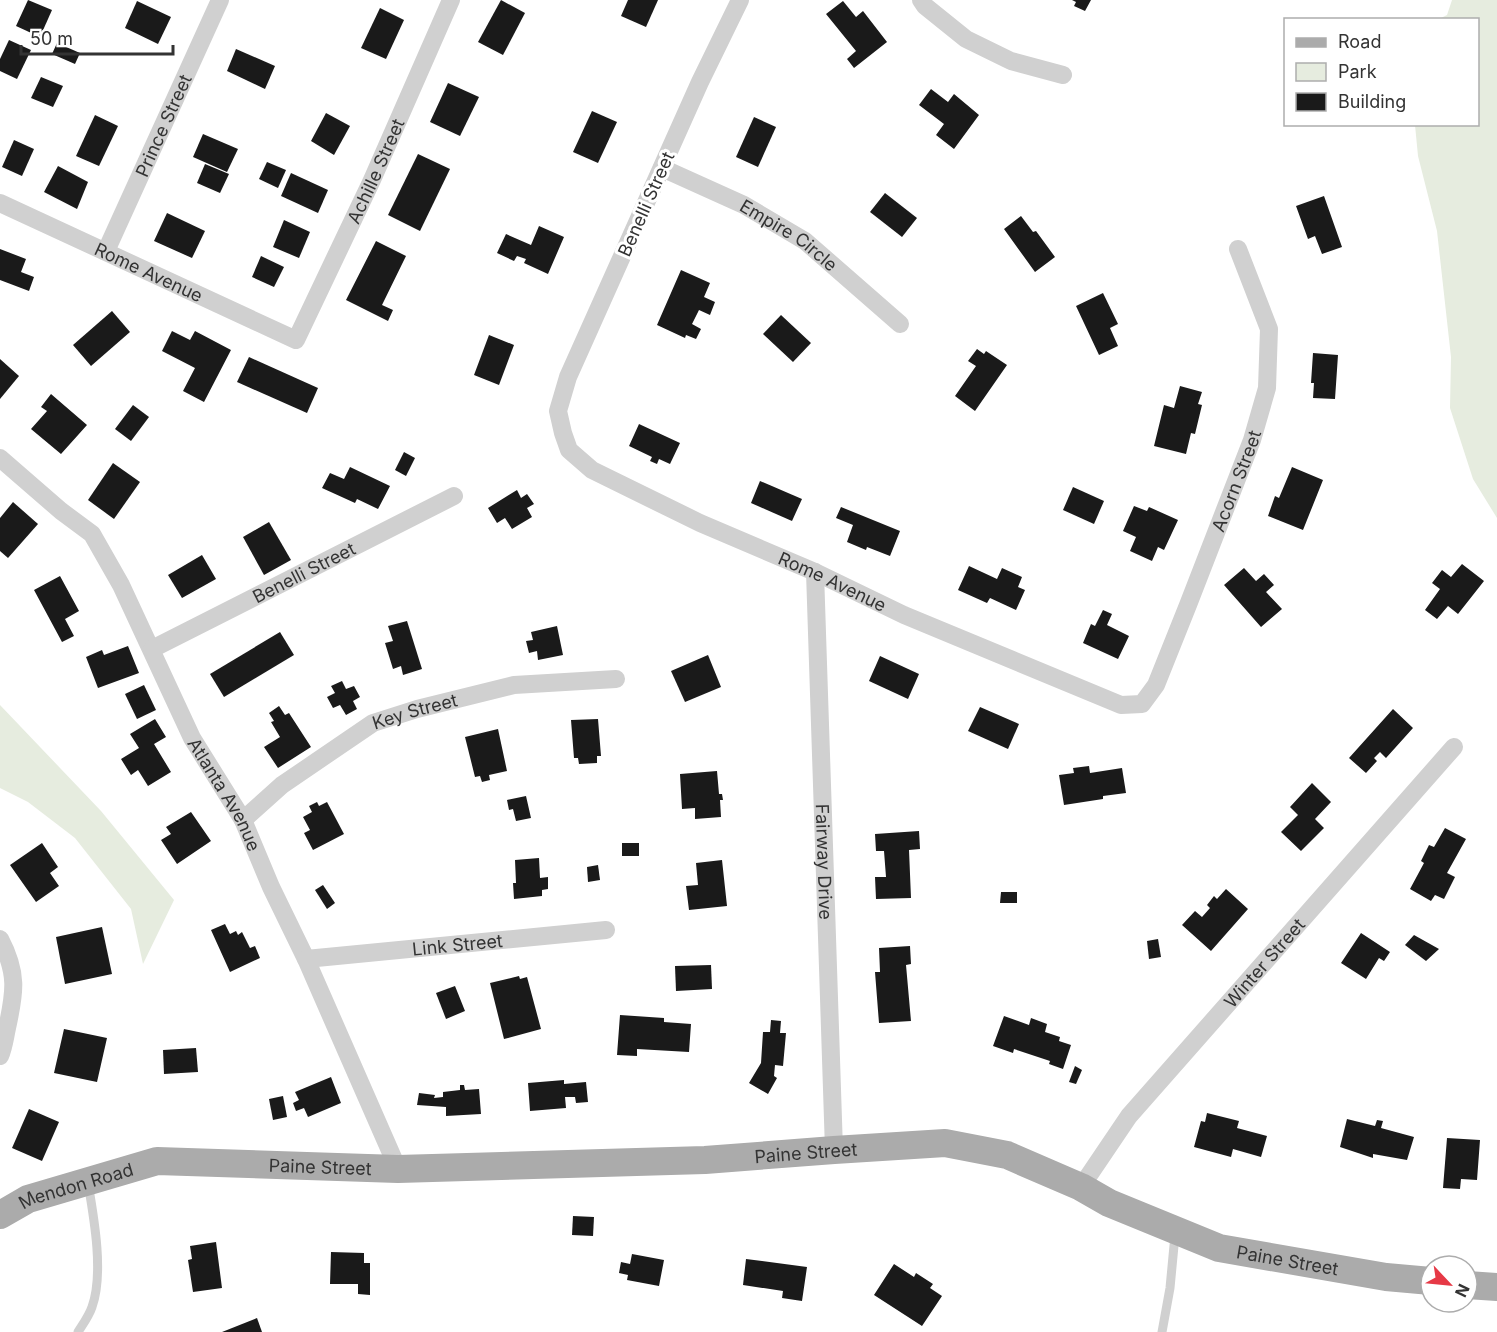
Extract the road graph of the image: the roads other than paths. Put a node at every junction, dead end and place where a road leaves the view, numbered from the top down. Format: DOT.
graph roads {
  1 [pos="220,0"];
  2 [pos="451,0"];
  3 [pos="740,0"];
  4 [pos="921,0"];
  5 [pos="1063,75"];
  6 [pos="662,168"];
  7 [pos="0,203"];
  8 [pos="1238,249"];
  9 [pos="106,251"];
  10 [pos="900,324"];
  11 [pos="296,340"];
  12 [pos="558,411"];
  13 [pos="0,458"];
  14 [pos="454,496"];
  15 [pos="815,572"];
  16 [pos="152,649"];
  17 [pos="616,679"];
  18 [pos="1142,704"];
  19 [pos="1454,747"];
  20 [pos="243,820"];
  21 [pos="606,930"];
  22 [pos="0,939"];
  23 [pos="306,959"];
  24 [pos="0,1056"];
  25 [pos="834,1149"];
  26 [pos="157,1161"];
  27 [pos="398,1168"];
  28 [pos="88,1181"];
  29 [pos="1081,1186"];
  30 [pos="0,1215"];
  31 [pos="1176,1230"];
  32 [pos="1419,1280"];
  33 [pos="1479,1286"];
  34 [pos="1497,1287"];
  35 [pos="78,1332"];
  36 [pos="1162,1332"];
  1 -- 9 [label="street, Prince Street"];
  2 -- 11 [label="street, Achille Street"];
  3 -- 6 [label="street, Benelli Street"];
  4 -- 5 [label="street"];
  6 -- 10 [label="street, Empire Circle"];
  6 -- 12 [label="street, Benelli Street"];
  7 -- 9 [label="street, Rome Avenue"];
  8 -- 18 [label="street, Acorn Street"];
  9 -- 11 [label="street, Rome Avenue"];
  12 -- 15 [label="street, Rome Avenue"];
  13 -- 16 [label="street, Atlanta Avenue"];
  14 -- 16 [label="street, Benelli Street"];
  15 -- 18 [label="street, Rome Avenue"];
  15 -- 25 [label="street, Fairway Drive"];
  16 -- 20 [label="street, Atlanta Avenue"];
  17 -- 20 [label="street, Key Street"];
  19 -- 29 [label="street, Winter Street"];
  20 -- 23 [label="street, Atlanta Avenue"];
  21 -- 23 [label="street, Link Street"];
  22 -- 24 [label="street"];
  23 -- 27 [label="street, Atlanta Avenue"];
  25 -- 27 [label="main road, Paine Street"];
  25 -- 29 [label="main road, Paine Street"];
  26 -- 27 [label="main road, Paine Street"];
  26 -- 28 [label="main road, Mendon Road"];
  28 -- 30 [label="main road, Mendon Road"];
  28 -- 35 [label="lane"];
  29 -- 31 [label="main road, Paine Street"];
  31 -- 32 [label="main road, Paine Street"];
  31 -- 36 [label="lane"];
  33 -- 34 [label="main road"];
}
